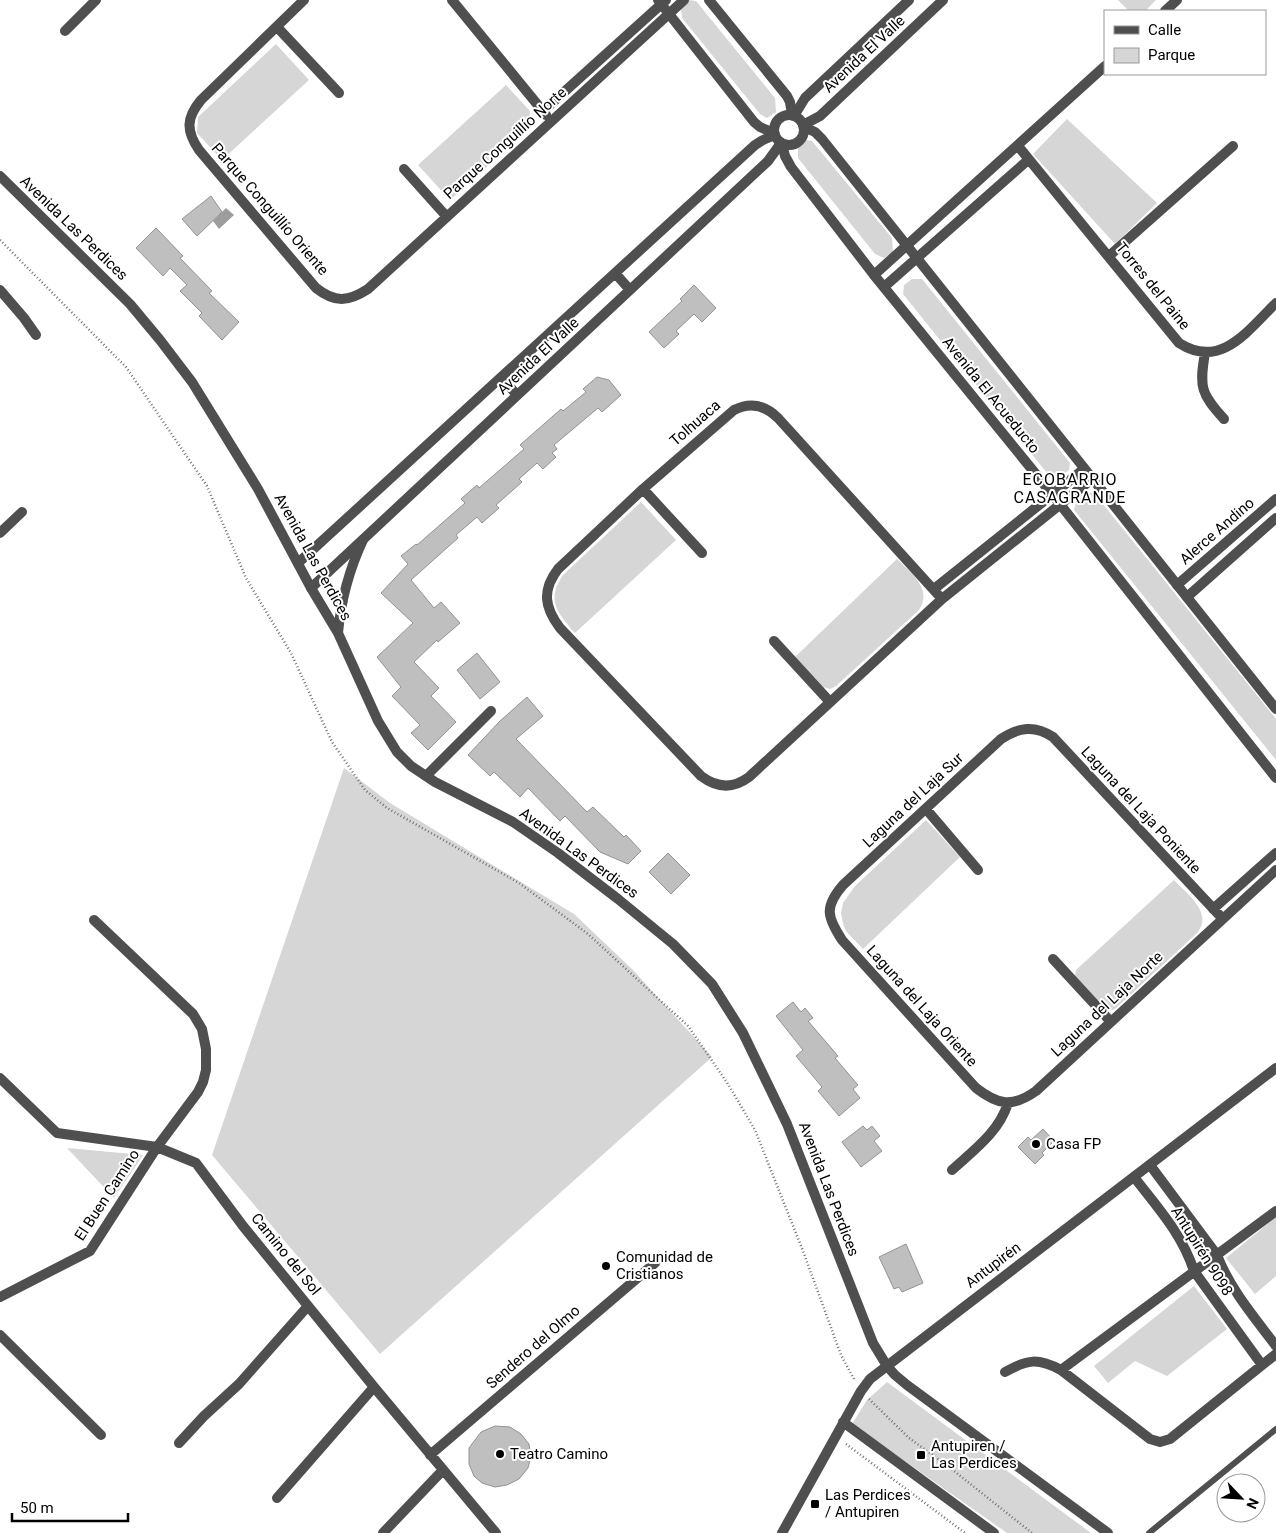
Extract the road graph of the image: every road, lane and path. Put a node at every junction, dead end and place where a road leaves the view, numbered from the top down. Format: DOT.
graph roads {
  1 [pos="96,0"];
  2 [pos="304,0"];
  3 [pos="452,0"];
  4 [pos="684,0"];
  5 [pos="709,0"];
  6 [pos="909,0"];
  7 [pos="943,0"];
  8 [pos="1177,0"];
  9 [pos="661,1"];
  10 [pos="1166,10"];
  11 [pos="669,14"];
  12 [pos="277,27"];
  13 [pos="65,31"];
  14 [pos="1104,67"];
  15 [pos="339,94"];
  16 [pos="543,111"];
  17 [pos="793,116"];
  18 [pos="552,121"];
  19 [pos="804,126"];
  20 [pos="778,139"];
  21 [pos="1018,146"];
  22 [pos="1233,146"];
  23 [pos="1028,160"];
  24 [pos="404,169"];
  25 [pos="0,176"];
  26 [pos="447,217"];
  27 [pos="0,240"];
  28 [pos="907,246"];
  29 [pos="1109,256"];
  30 [pos="916,258"];
  31 [pos="616,273"];
  32 [pos="874,275"];
  33 [pos="884,287"];
  34 [pos="0,290"];
  35 [pos="630,290"];
  36 [pos="342,300"];
  37 [pos="1276,303"];
  38 [pos="36,334"];
  39 [pos="1205,353"];
  40 [pos="502,378"];
  41 [pos="517,395"];
  42 [pos="1224,420"];
  43 [pos="1084,469"];
  44 [pos="1092,479"];
  45 [pos="643,489"];
  46 [pos="1052,494"];
  47 [pos="1276,499"];
  48 [pos="1060,505"];
  49 [pos="22,512"];
  50 [pos="1276,518"];
  51 [pos="0,533"];
  52 [pos="363,540"];
  53 [pos="702,553"];
  54 [pos="298,563"];
  55 [pos="1177,585"];
  56 [pos="311,588"];
  57 [pos="934,589"];
  58 [pos="1187,597"];
  59 [pos="942,599"];
  60 [pos="338,633"];
  61 [pos="774,641"];
  62 [pos="830,702"];
  63 [pos="1276,709"];
  64 [pos="491,711"];
  65 [pos="1034,728"];
  66 [pos="426,776"];
  67 [pos="1276,778"];
  68 [pos="926,809"];
  69 [pos="1276,854"];
  70 [pos="978,870"];
  71 [pos="1276,870"];
  72 [pos="1213,909"];
  73 [pos="829,914"];
  74 [pos="1222,918"];
  75 [pos="94,920"];
  76 [pos="1053,960"];
  77 [pos="1111,1022"];
  78 [pos="1276,1068"];
  79 [pos="0,1078"];
  80 [pos="1008,1103"];
  81 [pos="157,1147"];
  82 [pos="1150,1165"];
  83 [pos="952,1170"];
  84 [pos="1134,1177"];
  85 [pos="1276,1211"];
  86 [pos="1217,1254"];
  87 [pos="655,1263"];
  88 [pos="1194,1272"];
  89 [pos="0,1297"];
  90 [pos="308,1306"];
  91 [pos="0,1335"];
  92 [pos="1276,1346"];
  93 [pos="1276,1354"];
  94 [pos="1262,1365"];
  95 [pos="887,1366"];
  96 [pos="1061,1370"];
  97 [pos="1006,1372"];
  98 [pos="374,1388"];
  99 [pos="861,1391"];
  100 [pos="843,1422"];
  101 [pos="1276,1429"];
  102 [pos="101,1435"];
  103 [pos="835,1436"];
  104 [pos="179,1443"];
  105 [pos="430,1455"];
  106 [pos="443,1470"];
  107 [pos="278,1498"];
  108 [pos="384,1533"];
  109 [pos="496,1533"];
  110 [pos="782,1533"];
  111 [pos="965,1533"];
  112 [pos="994,1533"];
  113 [pos="1032,1533"];
  114 [pos="1108,1533"];
  115 [pos="1149,1533"];
  1 -- 13 [label="street"];
  2 -- 12 [label="street"];
  3 -- 16 [label="street"];
  4 -- 11 [label="street, Parque Conguillío Norte"];
  5 -- 17 [label="street"];
  6 -- 17 [label="street, Avenida El Valle"];
  7 -- 19 [label="street, Avenida El Valle"];
  8 -- 10 [label="street"];
  9 -- 11 [label="street"];
  9 -- 16 [label="street, Parque Conguillío Norte"];
  11 -- 18 [label="street, Parque Conguillío Norte"];
  11 -- 20 [label="street"];
  12 -- 15 [label="street"];
  12 -- 36 [label="street, Parque Conguillío Oriente"];
  14 -- 21 [label="street"];
  16 -- 18 [label="street"];
  17 -- 19 [label="street"];
  17 -- 20 [label="street"];
  18 -- 26 [label="street, Parque Conguillío Norte"];
  19 -- 20 [label="street"];
  19 -- 28 [label="street, Avenida El Acueducto"];
  20 -- 31 [label="street, Avenida El Valle"];
  20 -- 32 [label="street, Avenida El Acueducto"];
  20 -- 35 [label="street, Avenida El Valle"];
  21 -- 23 [label="street, Torres del Paine"];
  21 -- 28 [label="street"];
  22 -- 29 [label="street"];
  23 -- 29 [label="street, Torres del Paine"];
  23 -- 30 [label="street"];
  24 -- 26 [label="street"];
  25 -- 54 [label="street, Avenida Las Perdices"];
  26 -- 36 [label="street, Parque Conguillío Norte"];
  27 -- 99 [label="path"];
  28 -- 30 [label="street, Avenida El Acueducto"];
  28 -- 32 [label="street"];
  29 -- 39 [label="street, Torres del Paine"];
  30 -- 33 [label="street"];
  30 -- 43 [label="street, Avenida El Acueducto"];
  31 -- 35 [label="street"];
  31 -- 40 [label="street, Avenida El Valle"];
  32 -- 33 [label="street, Avenida El Acueducto"];
  33 -- 46 [label="street, Avenida El Acueducto"];
  34 -- 38 [label="street"];
  35 -- 41 [label="street, Avenida El Valle"];
  37 -- 39 [label="street"];
  39 -- 42 [label="street"];
  40 -- 41 [label="street"];
  40 -- 54 [label="street, Avenida El Valle"];
  41 -- 52 [label="street, Avenida El Valle"];
  43 -- 44 [label="street, Avenida El Acueducto"];
  43 -- 46 [label="street"];
  44 -- 48 [label="street"];
  44 -- 55 [label="street, Avenida El Acueducto"];
  45 -- 53 [label="street"];
  45 -- 57 [label="street, Tolhuaca"];
  45 -- 62 [label="street, Tolhuaca"];
  46 -- 48 [label="street, Avenida El Acueducto"];
  46 -- 57 [label="street"];
  47 -- 55 [label="street, Alerce Andino"];
  48 -- 59 [label="street"];
  48 -- 67 [label="street, Avenida El Acueducto"];
  49 -- 51 [label="street"];
  50 -- 58 [label="street, Alerce Andino"];
  52 -- 56 [label="street, Avenida El Valle"];
  52 -- 60 [label="street"];
  54 -- 56 [label="street, Avenida Las Perdices"];
  55 -- 58 [label="street, Avenida El Acueducto"];
  56 -- 60 [label="street, Avenida Las Perdices"];
  57 -- 59 [label="street, Tolhuaca"];
  58 -- 63 [label="street, Avenida El Acueducto"];
  59 -- 62 [label="street, Tolhuaca"];
  60 -- 66 [label="street, Avenida Las Perdices"];
  61 -- 62 [label="street"];
  64 -- 66 [label="street"];
  65 -- 68 [label="street, Laguna del Laja Sur"];
  65 -- 72 [label="street, Laguna del Laja Poniente"];
  66 -- 95 [label="street, Avenida Las Perdices"];
  68 -- 70 [label="street"];
  68 -- 73 [label="street, Laguna del Laja Sur"];
  69 -- 72 [label="street"];
  71 -- 74 [label="street, Laguna del Laja Norte"];
  72 -- 74 [label="street, Laguna del Laja Poniente"];
  73 -- 80 [label="street, Laguna del Laja Oriente"];
  74 -- 77 [label="street, Laguna del Laja Norte"];
  75 -- 81 [label="street, El Buen Camino"];
  76 -- 77 [label="street"];
  77 -- 80 [label="street, Laguna del Laja Norte"];
  78 -- 82 [label="street, Antupirén"];
  79 -- 81 [label="street, Camino del Sol"];
  80 -- 83 [label="street"];
  81 -- 89 [label="street, El Buen Camino"];
  81 -- 90 [label="street, Camino del Sol"];
  82 -- 84 [label="street, Antupirén"];
  82 -- 86 [label="street, Antupirén 9098"];
  84 -- 88 [label="street, Antupirén 9098"];
  84 -- 95 [label="street, Antupirén"];
  85 -- 86 [label="street, Antupirén 9098"];
  86 -- 88 [label="street"];
  86 -- 92 [label="street, Antupirén 9098"];
  87 -- 105 [label="street, Sendero del Olmo"];
  88 -- 94 [label="street, Antupirén 9098"];
  88 -- 96 [label="street"];
  90 -- 98 [label="street, Camino del Sol"];
  90 -- 104 [label="street"];
  91 -- 102 [label="street"];
  93 -- 94 [label="street"];
  94 -- 96 [label="street"];
  95 -- 99 [label="street, Antupirén"];
  95 -- 114 [label="street, Avenida Las Perdices"];
  96 -- 97 [label="street"];
  98 -- 105 [label="street, Camino del Sol"];
  98 -- 107 [label="street"];
  99 -- 100 [label="street, Antupirén"];
  99 -- 113 [label="path"];
  100 -- 103 [label="street, Antupirén"];
  100 -- 112 [label="street"];
  101 -- 115 [label="lane"];
  103 -- 110 [label="street, Antupirén"];
  103 -- 111 [label="path"];
  105 -- 106 [label="street, Camino del Sol"];
  106 -- 108 [label="street"];
  106 -- 109 [label="street, Camino del Sol"];
}
